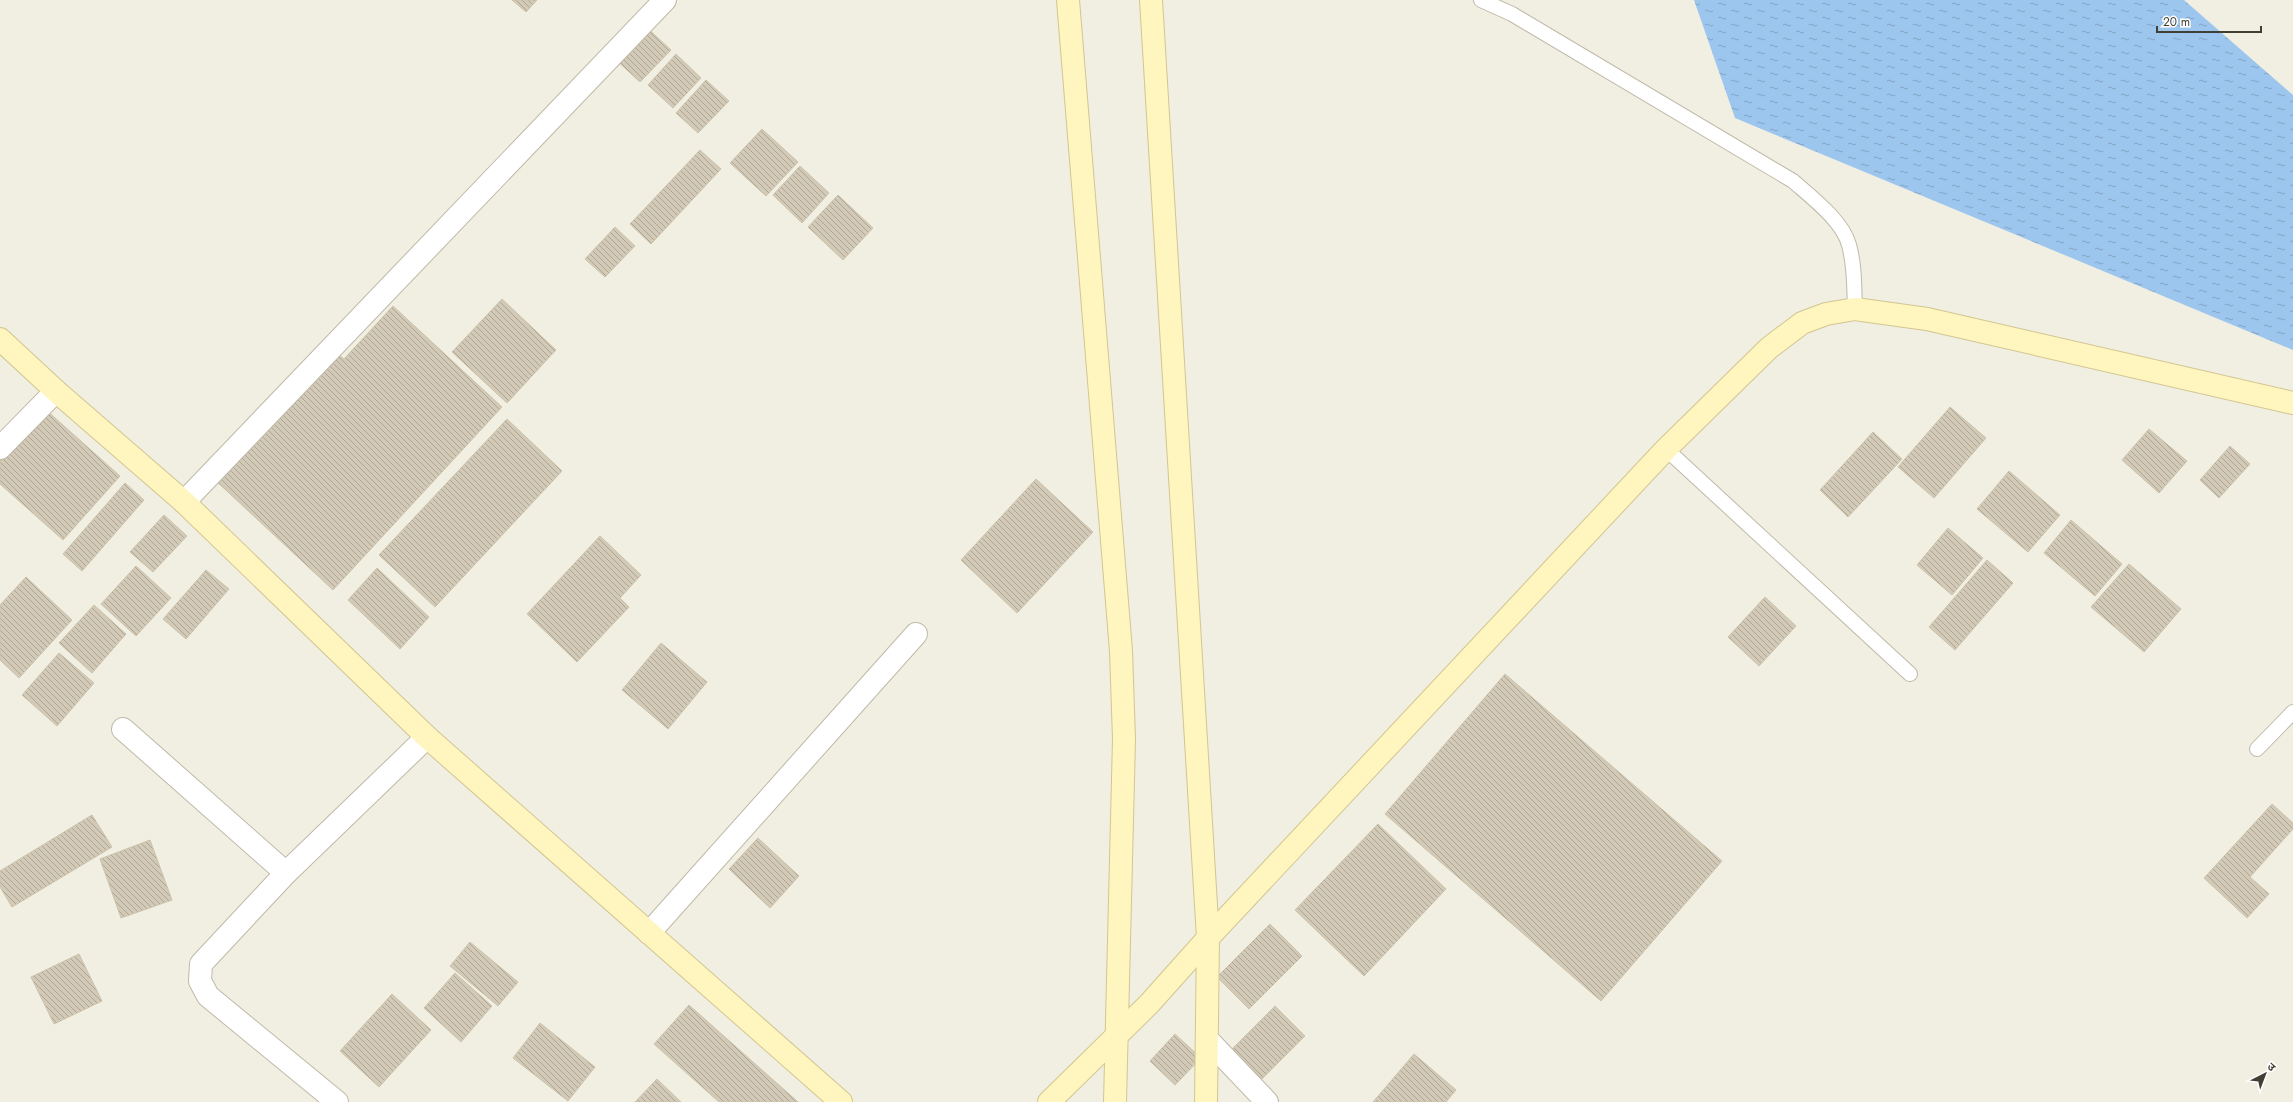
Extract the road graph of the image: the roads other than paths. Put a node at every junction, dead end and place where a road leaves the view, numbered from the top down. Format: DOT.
graph roads {
  1 [pos="665,0"];
  2 [pos="1068,0"];
  3 [pos="1151,0"];
  4 [pos="1481,0"];
  5 [pos="1855,309"];
  6 [pos="0,339"];
  7 [pos="56,391"];
  8 [pos="2293,403"];
  9 [pos="0,448"];
  10 [pos="1666,449"];
  11 [pos="184,502"];
  12 [pos="916,634"];
  13 [pos="1910,674"];
  14 [pos="2293,712"];
  15 [pos="123,729"];
  16 [pos="426,736"];
  17 [pos="2257,749"];
  18 [pos="286,873"];
  19 [pos="649,933"];
  20 [pos="1208,938"];
  21 [pos="1118,1035"];
  22 [pos="1207,1039"];
  23 [pos="337,1102"];
  24 [pos="841,1102"];
  25 [pos="1049,1102"];
  26 [pos="1115,1102"];
  27 [pos="1206,1102"];
  28 [pos="1267,1102"];
  1 -- 11 [label="street"];
  2 -- 21 [label="street"];
  3 -- 20 [label="street"];
  4 -- 5 [label="lane"];
  5 -- 8 [label="street"];
  5 -- 10 [label="street"];
  6 -- 7 [label="street"];
  7 -- 9 [label="street"];
  7 -- 11 [label="street"];
  10 -- 13 [label="lane"];
  10 -- 20 [label="street"];
  11 -- 16 [label="street"];
  12 -- 19 [label="street"];
  14 -- 17 [label="lane"];
  15 -- 18 [label="street"];
  16 -- 18 [label="street"];
  16 -- 19 [label="street"];
  18 -- 23 [label="street"];
  19 -- 24 [label="street"];
  20 -- 21 [label="street"];
  20 -- 22 [label="street"];
  21 -- 25 [label="street"];
  21 -- 26 [label="street"];
  22 -- 27 [label="street"];
  22 -- 28 [label="street"];
}
